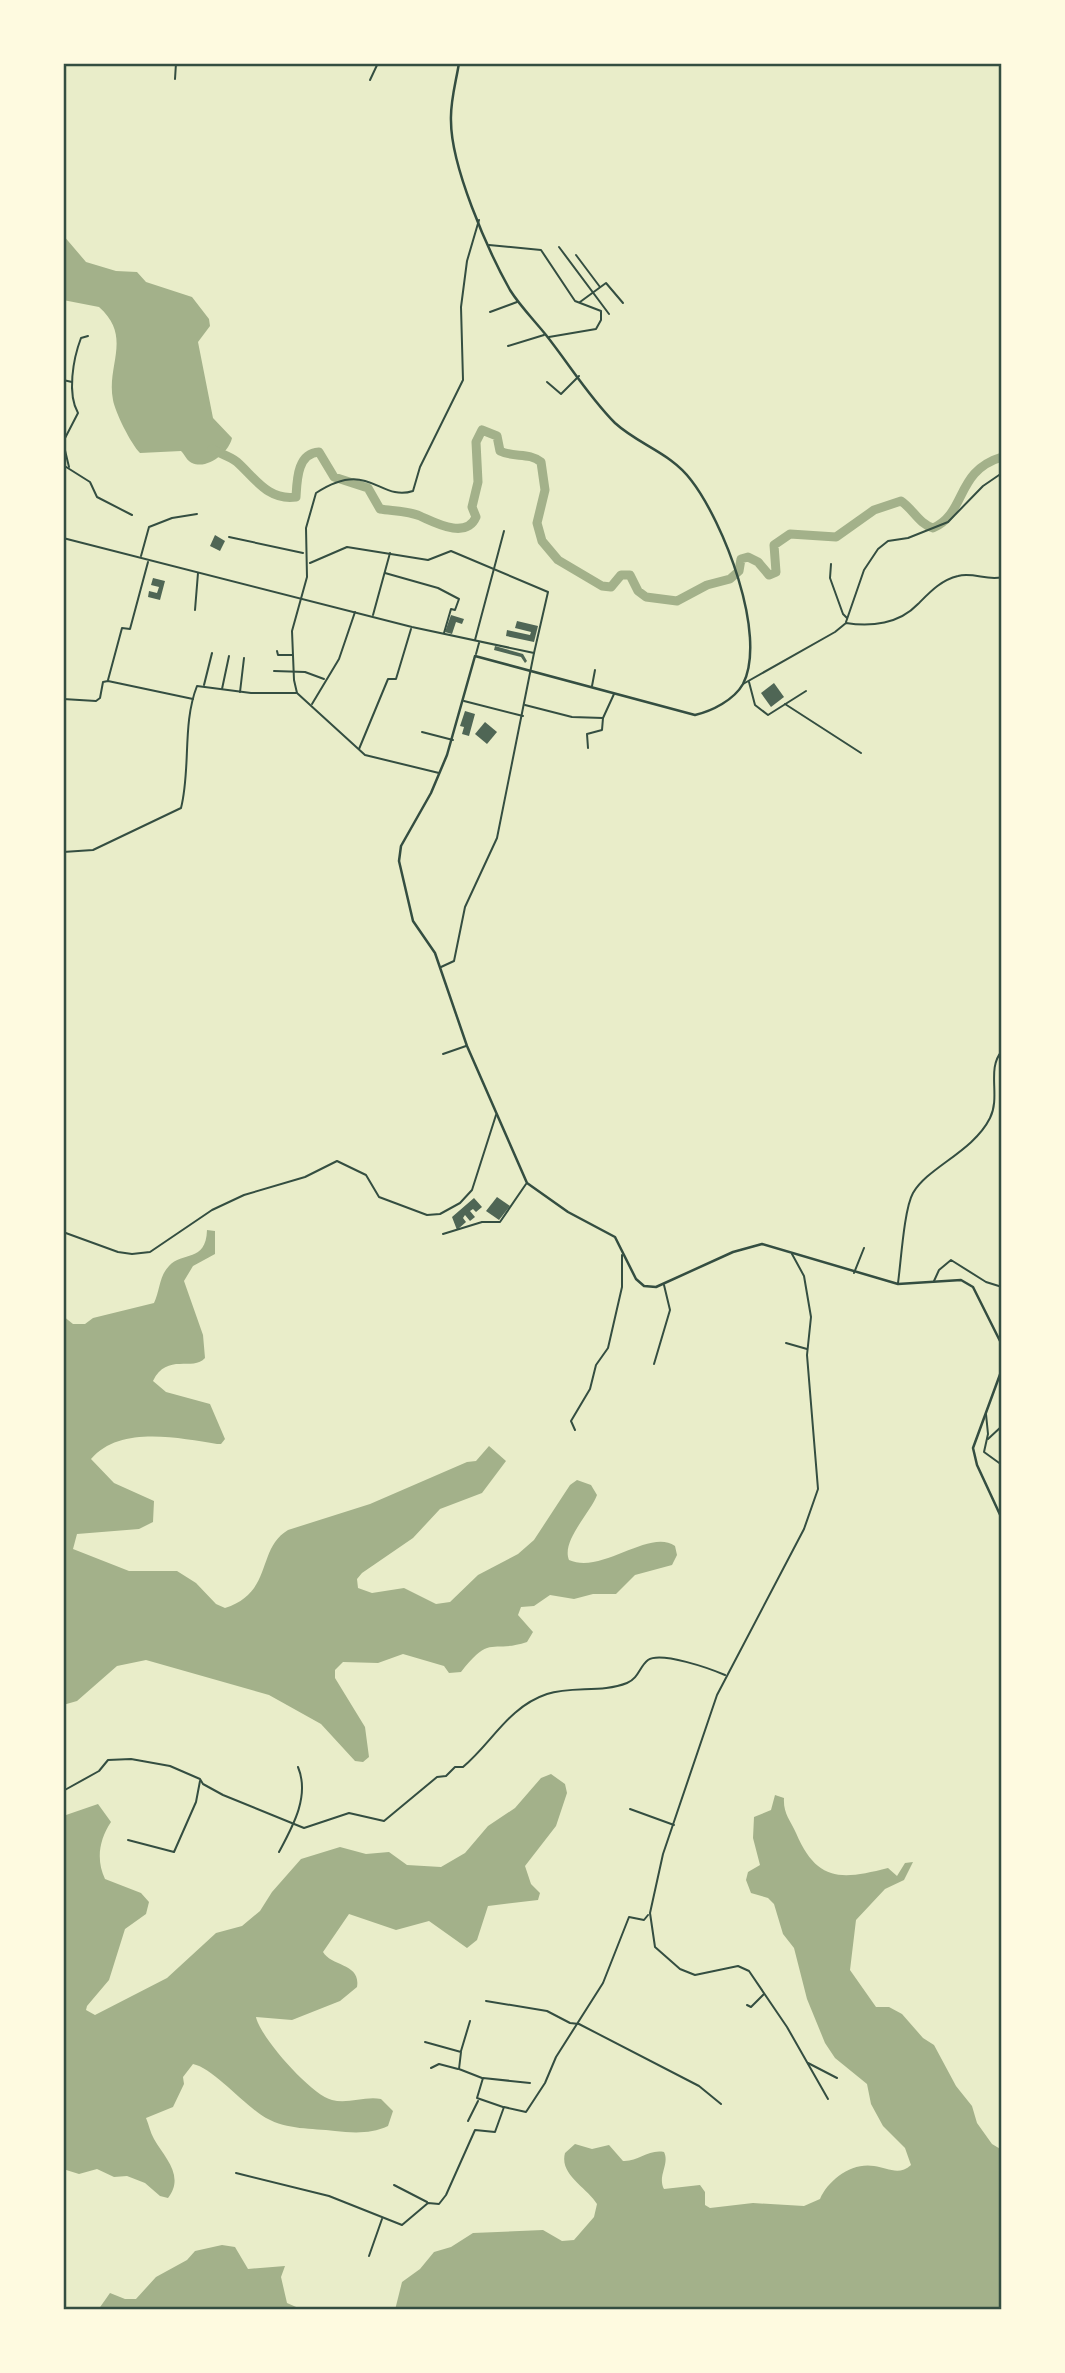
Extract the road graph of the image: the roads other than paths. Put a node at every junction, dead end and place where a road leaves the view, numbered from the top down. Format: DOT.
graph roads {
  1 [pos="176,63"];
  2 [pos="378,63"];
  3 [pos="459,63"];
  4 [pos="175,79"];
  5 [pos="370,80"];
  6 [pos="479,220"];
  7 [pos="489,245"];
  8 [pos="559,247"];
  9 [pos="576,255"];
  10 [pos="600,287"];
  11 [pos="593,293"];
  12 [pos="518,301"];
  13 [pos="579,303"];
  14 [pos="623,303"];
  15 [pos="490,312"];
  16 [pos="609,314"];
  17 [pos="88,335"];
  18 [pos="547,336"];
  19 [pos="508,346"];
  20 [pos="579,376"];
  21 [pos="63,380"];
  22 [pos="73,382"];
  23 [pos="547,382"];
  24 [pos="63,465"];
  25 [pos="69,467"];
  26 [pos="1002,473"];
  27 [pos="197,514"];
  28 [pos="132,515"];
  29 [pos="504,531"];
  30 [pos="229,537"];
  31 [pos="63,538"];
  32 [pos="390,552"];
  33 [pos="304,553"];
  34 [pos="140,557"];
  35 [pos="148,559"];
  36 [pos="309,564"];
  37 [pos="831,564"];
  38 [pos="495,568"];
  39 [pos="199,572"];
  40 [pos="385,573"];
  41 [pos="1002,577"];
  42 [pos="302,597"];
  43 [pos="195,610"];
  44 [pos="355,611"];
  45 [pos="372,616"];
  46 [pos="848,618"];
  47 [pos="846,623"];
  48 [pos="412,627"];
  49 [pos="444,634"];
  50 [pos="474,641"];
  51 [pos="479,642"];
  52 [pos="277,651"];
  53 [pos="212,653"];
  54 [pos="534,653"];
  55 [pos="292,655"];
  56 [pos="229,656"];
  57 [pos="475,656"];
  58 [pos="244,658"];
  59 [pos="532,670"];
  60 [pos="595,670"];
  61 [pos="274,671"];
  62 [pos="293,671"];
  63 [pos="325,680"];
  64 [pos="108,681"];
  65 [pos="749,681"];
  66 [pos="743,684"];
  67 [pos="204,686"];
  68 [pos="591,687"];
  69 [pos="222,690"];
  70 [pos="806,691"];
  71 [pos="240,692"];
  72 [pos="298,693"];
  73 [pos="614,694"];
  74 [pos="63,699"];
  75 [pos="194,699"];
  76 [pos="464,701"];
  77 [pos="785,704"];
  78 [pos="525,705"];
  79 [pos="311,706"];
  80 [pos="523,716"];
  81 [pos="603,718"];
  82 [pos="422,732"];
  83 [pos="453,740"];
  84 [pos="588,748"];
  85 [pos="359,750"];
  86 [pos="861,753"];
  87 [pos="440,773"];
  88 [pos="63,852"];
  89 [pos="441,967"];
  90 [pos="467,1046"];
  91 [pos="1002,1051"];
  92 [pos="443,1054"];
  93 [pos="496,1115"];
  94 [pos="527,1183"];
  95 [pos="63,1232"];
  96 [pos="443,1234"];
  97 [pos="622,1246"];
  98 [pos="864,1248"];
  99 [pos="792,1254"];
  100 [pos="854,1273"];
  101 [pos="934,1282"];
  102 [pos="664,1284"];
  103 [pos="898,1284"];
  104 [pos="1002,1287"];
  105 [pos="786,1343"];
  106 [pos="1002,1345"];
  107 [pos="808,1350"];
  108 [pos="654,1364"];
  109 [pos="1002,1369"];
  110 [pos="986,1413"];
  111 [pos="1001,1428"];
  112 [pos="575,1430"];
  113 [pos="987,1440"];
  114 [pos="1002,1465"];
  115 [pos="1002,1519"];
  116 [pos="726,1676"];
  117 [pos="298,1768"];
  118 [pos="200,1779"];
  119 [pos="63,1791"];
  120 [pos="630,1809"];
  121 [pos="294,1823"];
  122 [pos="675,1825"];
  123 [pos="128,1840"];
  124 [pos="279,1852"];
  125 [pos="650,1913"];
  126 [pos="765,1993"];
  127 [pos="486,2001"];
  128 [pos="747,2005"];
  129 [pos="470,2021"];
  130 [pos="579,2024"];
  131 [pos="425,2042"];
  132 [pos="461,2052"];
  133 [pos="807,2062"];
  134 [pos="431,2068"];
  135 [pos="459,2069"];
  136 [pos="483,2078"];
  137 [pos="837,2078"];
  138 [pos="530,2082"];
  139 [pos="828,2099"];
  140 [pos="479,2100"];
  141 [pos="721,2104"];
  142 [pos="504,2107"];
  143 [pos="468,2121"];
  144 [pos="236,2173"];
  145 [pos="394,2185"];
  146 [pos="428,2203"];
  147 [pos="382,2218"];
  148 [pos="369,2256"];
  1 -- 4 [label="street"];
  2 -- 5 [label="street"];
  3 -- 6 [label="main road"];
  6 -- 7 [label="main road"];
  6 -- 33 [label="street"];
  7 -- 12 [label="main road"];
  7 -- 13 [label="street"];
  8 -- 11 [label="street"];
  9 -- 10 [label="street"];
  10 -- 11 [label="street"];
  10 -- 14 [label="street"];
  11 -- 13 [label="street"];
  11 -- 16 [label="street"];
  12 -- 15 [label="street"];
  12 -- 18 [label="main road"];
  13 -- 18 [label="street"];
  17 -- 22 [label="street"];
  18 -- 19 [label="street"];
  18 -- 20 [label="main road"];
  20 -- 23 [label="street"];
  20 -- 66 [label="main road"];
  21 -- 22 [label="street"];
  22 -- 25 [label="street"];
  24 -- 25 [label="street"];
  25 -- 28 [label="street"];
  26 -- 46 [label="street"];
  27 -- 34 [label="street"];
  29 -- 38 [label="street"];
  30 -- 33 [label="street"];
  31 -- 34 [label="street"];
  32 -- 36 [label="street"];
  32 -- 38 [label="street"];
  32 -- 40 [label="street"];
  33 -- 36 [label="street"];
  34 -- 35 [label="street"];
  35 -- 39 [label="street"];
  35 -- 64 [label="street"];
  36 -- 42 [label="street"];
  37 -- 46 [label="street"];
  38 -- 50 [label="street"];
  38 -- 54 [label="street"];
  39 -- 42 [label="street"];
  39 -- 43 [label="street"];
  40 -- 45 [label="street"];
  40 -- 49 [label="street"];
  41 -- 47 [label="street"];
  42 -- 44 [label="street"];
  42 -- 55 [label="street"];
  44 -- 45 [label="street"];
  44 -- 63 [label="street"];
  45 -- 48 [label="street"];
  46 -- 47 [label="street"];
  47 -- 65 [label="street"];
  48 -- 49 [label="street"];
  48 -- 85 [label="street"];
  49 -- 50 [label="street"];
  50 -- 51 [label="street"];
  51 -- 54 [label="street"];
  51 -- 57 [label="street"];
  52 -- 55 [label="street"];
  53 -- 67 [label="street"];
  54 -- 59 [label="street"];
  55 -- 62 [label="street"];
  56 -- 69 [label="street"];
  57 -- 59 [label="main road"];
  57 -- 76 [label="main road"];
  58 -- 71 [label="street"];
  59 -- 68 [label="main road"];
  59 -- 78 [label="street"];
  60 -- 68 [label="street"];
  61 -- 62 [label="street"];
  62 -- 63 [label="street"];
  62 -- 72 [label="street"];
  63 -- 79 [label="street"];
  64 -- 74 [label="street"];
  64 -- 75 [label="street"];
  65 -- 66 [label="street"];
  65 -- 77 [label="street"];
  66 -- 73 [label="main road"];
  67 -- 69 [label="street"];
  67 -- 75 [label="street"];
  68 -- 73 [label="main road"];
  69 -- 71 [label="street"];
  70 -- 77 [label="street"];
  71 -- 72 [label="street"];
  72 -- 79 [label="street"];
  73 -- 81 [label="street"];
  75 -- 88 [label="street"];
  76 -- 80 [label="street"];
  76 -- 83 [label="main road"];
  77 -- 86 [label="street"];
  78 -- 80 [label="street"];
  78 -- 81 [label="street"];
  79 -- 85 [label="street"];
  80 -- 89 [label="street"];
  81 -- 84 [label="street"];
  82 -- 83 [label="street"];
  83 -- 87 [label="main road"];
  85 -- 87 [label="street"];
  87 -- 89 [label="main road"];
  89 -- 90 [label="main road"];
  90 -- 92 [label="street"];
  90 -- 93 [label="main road"];
  91 -- 103 [label="street"];
  93 -- 94 [label="main road"];
  93 -- 95 [label="street"];
  94 -- 96 [label="street"];
  94 -- 97 [label="main road"];
  97 -- 102 [label="main road"];
  97 -- 112 [label="street"];
  98 -- 100 [label="street"];
  99 -- 100 [label="main road"];
  99 -- 102 [label="main road"];
  99 -- 107 [label="street"];
  100 -- 103 [label="main road"];
  101 -- 103 [label="main road"];
  101 -- 104 [label="street"];
  101 -- 106 [label="main road"];
  102 -- 108 [label="street"];
  105 -- 107 [label="street"];
  107 -- 116 [label="street"];
  109 -- 110 [label="main road"];
  110 -- 113 [label="street"];
  110 -- 115 [label="main road"];
  111 -- 113 [label="street"];
  113 -- 114 [label="street"];
  116 -- 121 [label="street"];
  116 -- 122 [label="street"];
  117 -- 121 [label="street"];
  118 -- 119 [label="street"];
  118 -- 121 [label="street"];
  118 -- 123 [label="street"];
  120 -- 122 [label="street"];
  121 -- 124 [label="street"];
  122 -- 125 [label="street"];
  125 -- 126 [label="street"];
  125 -- 130 [label="street"];
  126 -- 128 [label="street"];
  126 -- 133 [label="street"];
  127 -- 130 [label="street"];
  129 -- 132 [label="street"];
  130 -- 141 [label="street"];
  130 -- 142 [label="street"];
  131 -- 132 [label="street"];
  132 -- 135 [label="street"];
  133 -- 137 [label="street"];
  133 -- 139 [label="street"];
  134 -- 135 [label="street"];
  135 -- 136 [label="street"];
  136 -- 138 [label="street"];
  136 -- 140 [label="street"];
  140 -- 142 [label="street"];
  140 -- 143 [label="street"];
  142 -- 146 [label="street"];
  144 -- 147 [label="street"];
  145 -- 146 [label="street"];
  146 -- 147 [label="street"];
  147 -- 148 [label="street"];
}
